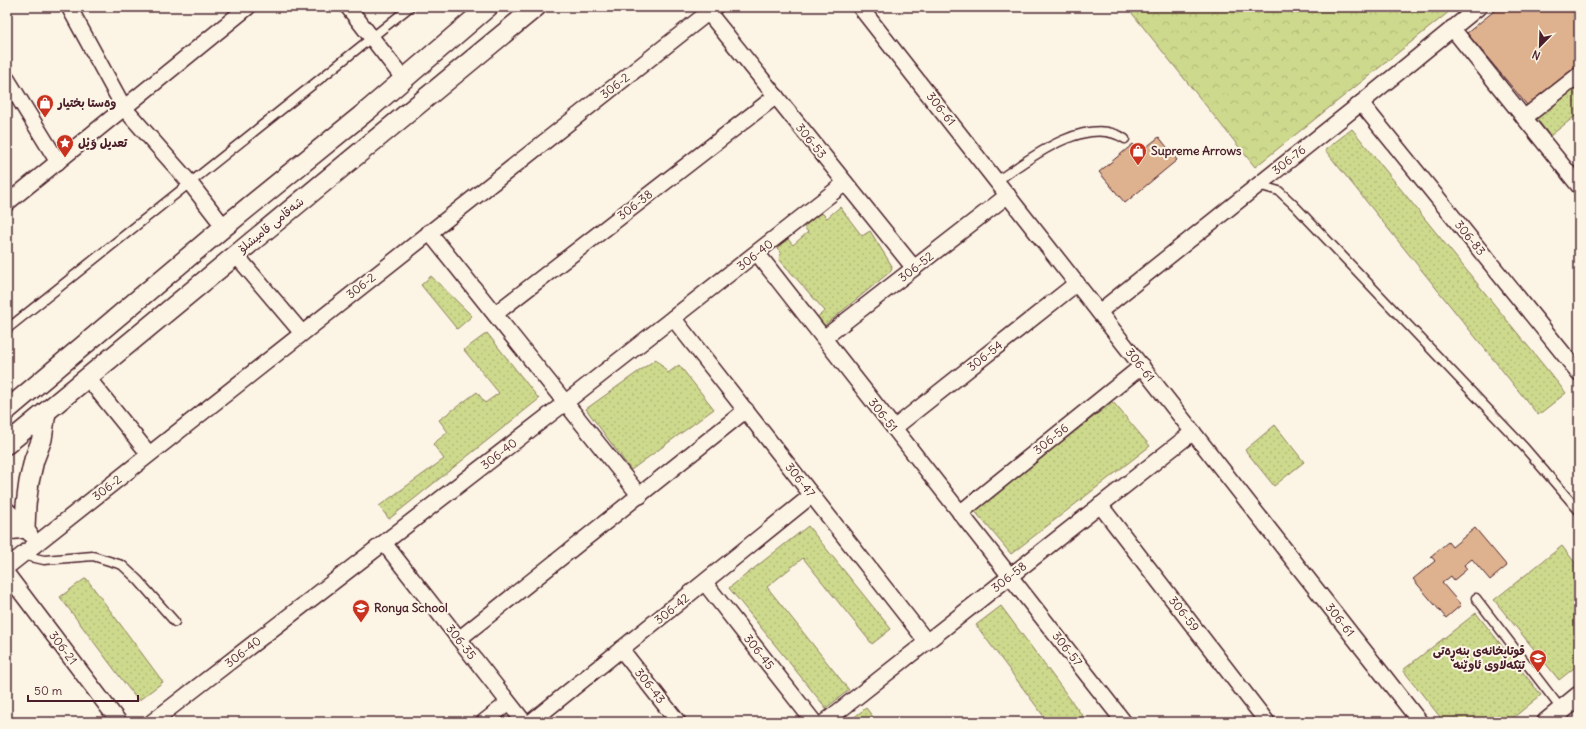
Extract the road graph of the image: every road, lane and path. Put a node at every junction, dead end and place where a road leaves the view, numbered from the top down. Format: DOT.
graph roads {
  1 [pos="69,7"];
  2 [pos="248,7"];
  3 [pos="348,7"];
  4 [pos="410,7"];
  5 [pos="488,7"];
  6 [pos="536,7"];
  7 [pos="860,7"];
  8 [pos="1479,7"];
  9 [pos="712,10"];
  10 [pos="1452,28"];
  11 [pos="372,37"];
  12 [pos="1579,75"];
  13 [pos="404,78"];
  14 [pos="9,86"];
  15 [pos="776,96"];
  16 [pos="1361,103"];
  17 [pos="124,108"];
  18 [pos="368,110"];
  19 [pos="1524,118"];
  20 [pos="387,130"];
  21 [pos="1125,139"];
  22 [pos="58,162"];
  23 [pos="997,181"];
  24 [pos="190,183"];
  25 [pos="845,183"];
  26 [pos="1258,185"];
  27 [pos="1579,186"];
  28 [pos="1008,195"];
  29 [pos="7,203"];
  30 [pos="224,227"];
  31 [pos="429,232"];
  32 [pos="757,253"];
  33 [pos="236,255"];
  34 [pos="914,268"];
  35 [pos="1077,284"];
  36 [pos="1099,312"];
  37 [pos="495,314"];
  38 [pos="673,318"];
  39 [pos="7,329"];
  40 [pos="302,333"];
  41 [pos="824,338"];
  42 [pos="1142,366"];
  43 [pos="1579,374"];
  44 [pos="87,376"];
  45 [pos="30,391"];
  46 [pos="7,402"];
  47 [pos="566,402"];
  48 [pos="7,410"];
  49 [pos="746,410"];
  50 [pos="46,412"];
  51 [pos="894,428"];
  52 [pos="1193,432"];
  53 [pos="7,444"];
  54 [pos="149,454"];
  55 [pos="812,495"];
  56 [pos="640,496"];
  57 [pos="1100,505"];
  58 [pos="7,510"];
  59 [pos="1579,511"];
  60 [pos="960,513"];
  61 [pos="16,529"];
  62 [pos="38,543"];
  63 [pos="384,543"];
  64 [pos="22,555"];
  65 [pos="7,567"];
  66 [pos="7,574"];
  67 [pos="1010,576"];
  68 [pos="705,583"];
  69 [pos="1476,598"];
  70 [pos="175,622"];
  71 [pos="459,639"];
  72 [pos="927,642"];
  73 [pos="621,650"];
  74 [pos="1579,696"];
  75 [pos="508,702"];
  76 [pos="1562,710"];
  77 [pos="119,722"];
  78 [pos="152,722"];
  79 [pos="484,722"];
  80 [pos="524,722"];
  81 [pos="531,722"];
  82 [pos="678,722"];
  83 [pos="814,722"];
  84 [pos="825,722"];
  85 [pos="1124,722"];
  86 [pos="1267,722"];
  87 [pos="1420,722"];
  88 [pos="1547,722"];
  1 -- 17 [label="street"];
  2 -- 17 [label="street"];
  3 -- 11 [label="street"];
  4 -- 11 [label="lane"];
  5 -- 13 [label="street"];
  6 -- 20 [label="street, شەقامی قامیشلۆ"];
  7 -- 23 [label="street, 306-61"];
  8 -- 10 [label="street, 306-76"];
  9 -- 15 [label="street, 306-53"];
  9 -- 31 [label="street, 306-2"];
  10 -- 16 [label="street, 306-76"];
  10 -- 19 [label="street"];
  11 -- 13 [label="street"];
  11 -- 24 [label="lane"];
  12 -- 19 [label="street"];
  13 -- 18 [label="street"];
  14 -- 22 [label="street"];
  15 -- 25 [label="street, 306-53"];
  15 -- 37 [label="street, 306-38"];
  16 -- 26 [label="street, 306-76"];
  16 -- 43 [label="street, 306-83"];
  17 -- 22 [label="street"];
  17 -- 24 [label="street"];
  18 -- 20 [label="street"];
  18 -- 30 [label="street"];
  19 -- 27 [label="street"];
  20 -- 33 [label="street, شەقامی قامیشلۆ"];
  21 -- 23 [label="lane"];
  22 -- 29 [label="street"];
  23 -- 28 [label="street, 306-61"];
  24 -- 30 [label="street"];
  24 -- 39 [label="lane"];
  25 -- 32 [label="street, 306-40"];
  25 -- 34 [label="street, 306-53"];
  26 -- 36 [label="street, 306-76"];
  26 -- 59 [label="lane"];
  28 -- 34 [label="street, 306-52"];
  28 -- 35 [label="street, 306-61"];
  30 -- 45 [label="street"];
  31 -- 37 [label="street"];
  31 -- 40 [label="street, 306-2"];
  32 -- 38 [label="street, 306-40"];
  32 -- 41 [label="street, 306-51"];
  33 -- 40 [label="street"];
  33 -- 44 [label="street, شەقامی قامیشلۆ"];
  34 -- 41 [label="street, 306-52"];
  35 -- 36 [label="street, 306-61"];
  35 -- 51 [label="street, 306-54"];
  36 -- 42 [label="street, 306-61"];
  37 -- 47 [label="street"];
  38 -- 47 [label="street, 306-40"];
  38 -- 49 [label="street, 306-47"];
  40 -- 54 [label="street, 306-2"];
  41 -- 51 [label="street, 306-51"];
  42 -- 52 [label="street, 306-61"];
  42 -- 60 [label="street, 306-56"];
  44 -- 50 [label="street, شەقامی قامیشلۆ"];
  44 -- 54 [label="street"];
  45 -- 46 [label="street"];
  45 -- 48 [label="street"];
  47 -- 56 [label="street"];
  47 -- 63 [label="street, 306-40"];
  49 -- 55 [label="street, 306-47"];
  49 -- 56 [label="street"];
  50 -- 53 [label="street, شەقامی قامیشلۆ"];
  50 -- 61 [label="street"];
  51 -- 60 [label="street, 306-51"];
  52 -- 57 [label="street, 306-58"];
  52 -- 87 [label="street, 306-61"];
  54 -- 62 [label="street, 306-2"];
  55 -- 68 [label="street, 306-42"];
  55 -- 72 [label="street, 306-47"];
  56 -- 71 [label="street"];
  57 -- 67 [label="street, 306-58"];
  57 -- 86 [label="street, 306-59"];
  58 -- 61 [label="street"];
  60 -- 67 [label="street, 306-51"];
  61 -- 62 [label="street"];
  62 -- 64 [label="street, 306-2"];
  63 -- 71 [label="street, 306-35"];
  63 -- 78 [label="street, 306-40"];
  64 -- 65 [label="street, 306-2"];
  64 -- 70 [label="lane"];
  66 -- 77 [label="street, 306-21"];
  67 -- 72 [label="street, 306-58"];
  67 -- 85 [label="street, 306-57"];
  68 -- 73 [label="street, 306-42"];
  68 -- 83 [label="street, 306-45"];
  69 -- 76 [label="lane"];
  71 -- 75 [label="street, 306-35"];
  72 -- 84 [label="street, 306-58"];
  73 -- 81 [label="street, 306-42"];
  73 -- 82 [label="street, 306-43"];
  74 -- 76 [label="street"];
  75 -- 79 [label="street"];
  75 -- 80 [label="street, 306-35"];
  76 -- 88 [label="street"];
}
